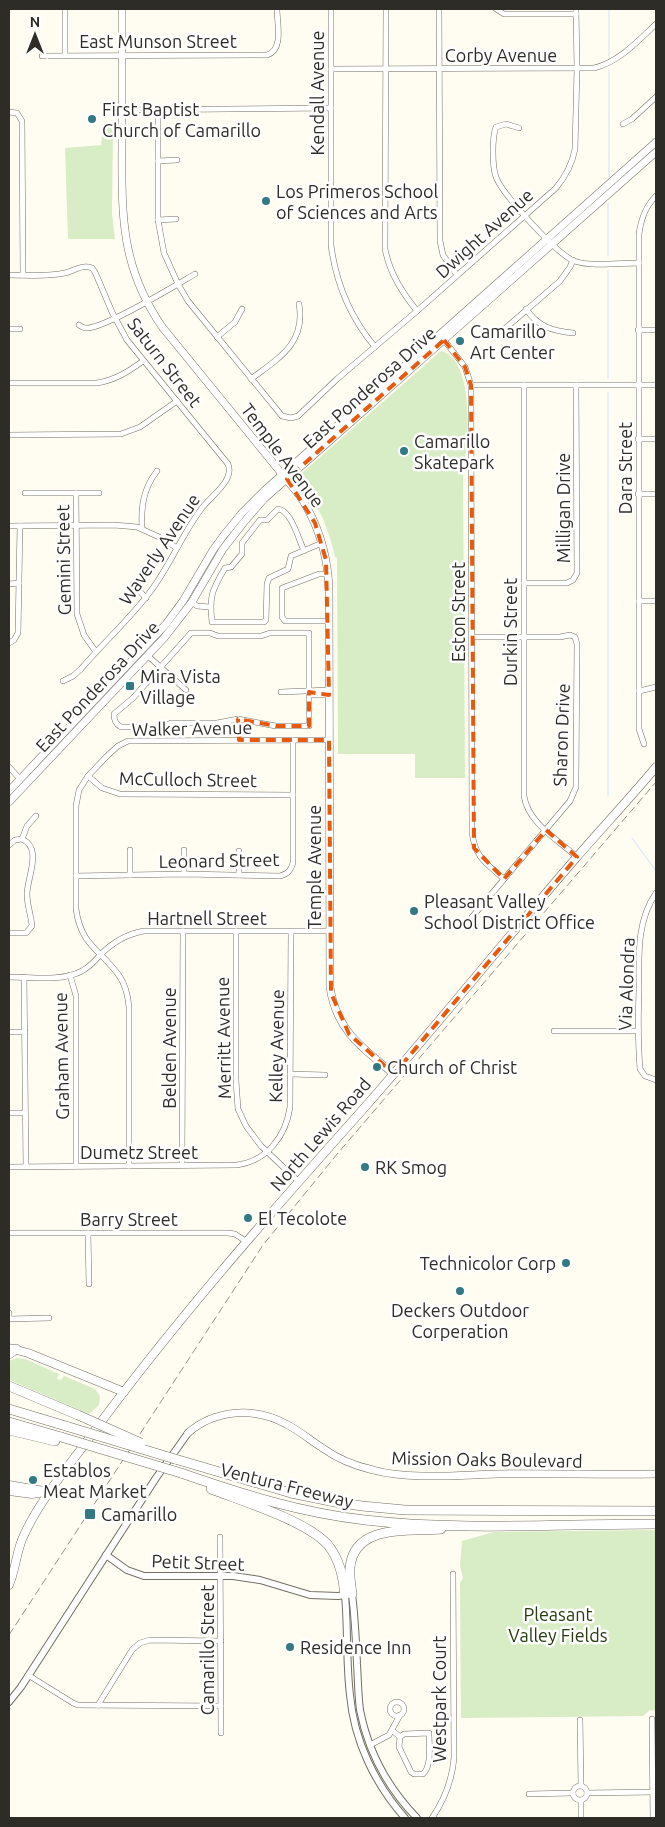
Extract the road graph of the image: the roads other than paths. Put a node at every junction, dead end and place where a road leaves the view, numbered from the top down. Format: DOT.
graph roads {
  1 [pos="65,9"];
  2 [pos="122,9"];
  3 [pos="277,9"];
  4 [pos="331,9"];
  5 [pos="386,9"];
  6 [pos="440,9"];
  7 [pos="496,9"];
  8 [pos="576,12"];
  9 [pos="656,24"];
  10 [pos="65,55"];
  11 [pos="122,55"];
  12 [pos="42,56"];
  13 [pos="577,68"];
  14 [pos="332,69"];
  15 [pos="386,69"];
  16 [pos="439,69"];
  17 [pos="656,98"];
  18 [pos="332,108"];
  19 [pos="158,109"];
  20 [pos="122,110"];
  21 [pos="9,112"];
  22 [pos="623,124"];
  23 [pos="519,128"];
  24 [pos="656,142"];
  25 [pos="656,152"];
  26 [pos="177,160"];
  27 [pos="158,161"];
  28 [pos="656,196"];
  29 [pos="525,215"];
  30 [pos="176,219"];
  31 [pos="158,220"];
  32 [pos="549,242"];
  33 [pos="573,260"];
  34 [pos="639,263"];
  35 [pos="195,274"];
  36 [pos="9,275"];
  37 [pos="23,275"];
  38 [pos="457,275"];
  39 [pos="178,284"];
  40 [pos="146,301"];
  41 [pos="299,304"];
  42 [pos="242,309"];
  43 [pos="526,309"];
  44 [pos="417,311"];
  45 [pos="114,318"];
  46 [pos="79,325"];
  47 [pos="9,329"];
  48 [pos="20,329"];
  49 [pos="638,330"];
  50 [pos="656,330"];
  51 [pos="501,332"];
  52 [pos="573,333"];
  53 [pos="217,337"];
  54 [pos="442,337"];
  55 [pos="375,347"];
  56 [pos="144,362"];
  57 [pos="251,379"];
  58 [pos="9,383"];
  59 [pos="471,385"];
  60 [pos="524,385"];
  61 [pos="576,385"];
  62 [pos="638,385"];
  63 [pos="656,385"];
  64 [pos="177,401"];
  65 [pos="9,435"];
  66 [pos="656,439"];
  67 [pos="638,440"];
  68 [pos="230,470"];
  69 [pos="157,471"];
  70 [pos="285,477"];
  71 [pos="25,493"];
  72 [pos="76,493"];
  73 [pos="99,493"];
  74 [pos="638,494"];
  75 [pos="656,494"];
  76 [pos="9,526"];
  77 [pos="20,526"];
  78 [pos="76,527"];
  79 [pos="142,528"];
  80 [pos="322,543"];
  81 [pos="177,548"];
  82 [pos="304,552"];
  83 [pos="328,574"];
  84 [pos="9,584"];
  85 [pos="20,584"];
  86 [pos="133,584"];
  87 [pos="524,584"];
  88 [pos="146,598"];
  89 [pos="640,601"];
  90 [pos="656,601"];
  91 [pos="192,602"];
  92 [pos="210,607"];
  93 [pos="329,621"];
  94 [pos="472,637"];
  95 [pos="524,637"];
  96 [pos="9,643"];
  97 [pos="96,652"];
  98 [pos="148,656"];
  99 [pos="160,667"];
  100 [pos="62,681"];
  101 [pos="656,688"];
  102 [pos="186,690"];
  103 [pos="640,691"];
  104 [pos="281,692"];
  105 [pos="309,692"];
  106 [pos="329,693"];
  107 [pos="238,719"];
  108 [pos="239,740"];
  109 [pos="293,740"];
  110 [pos="329,740"];
  111 [pos="644,744"];
  112 [pos="9,767"];
  113 [pos="656,767"];
  114 [pos="88,776"];
  115 [pos="20,779"];
  116 [pos="9,791"];
  117 [pos="293,795"];
  118 [pos="9,802"];
  119 [pos="36,816"];
  120 [pos="546,830"];
  121 [pos="22,839"];
  122 [pos="9,845"];
  123 [pos="130,850"];
  124 [pos="184,850"];
  125 [pos="239,851"];
  126 [pos="577,857"];
  127 [pos="184,874"];
  128 [pos="130,875"];
  129 [pos="239,875"];
  130 [pos="76,876"];
  131 [pos="504,879"];
  132 [pos="656,893"];
  133 [pos="472,917"];
  134 [pos="183,931"];
  135 [pos="236,931"];
  136 [pos="291,932"];
  137 [pos="329,932"];
  138 [pos="9,933"];
  139 [pos="100,956"];
  140 [pos="70,975"];
  141 [pos="9,977"];
  142 [pos="24,977"];
  143 [pos="554,1031"];
  144 [pos="638,1031"];
  145 [pos="9,1032"];
  146 [pos="25,1032"];
  147 [pos="290,1074"];
  148 [pos="325,1074"];
  149 [pos="394,1074"];
  150 [pos="656,1080"];
  151 [pos="9,1113"];
  152 [pos="25,1113"];
  153 [pos="266,1152"];
  154 [pos="182,1165"];
  155 [pos="76,1166"];
  156 [pos="129,1166"];
  157 [pos="9,1167"];
  158 [pos="26,1167"];
  159 [pos="298,1181"];
  160 [pos="9,1233"];
  161 [pos="88,1233"];
  162 [pos="247,1242"];
  163 [pos="89,1284"];
  164 [pos="9,1312"];
  165 [pos="49,1318"];
  166 [pos="9,1319"];
  167 [pos="11,1350"];
  168 [pos="9,1386"];
  169 [pos="124,1392"];
  170 [pos="9,1409"];
  171 [pos="9,1422"];
  172 [pos="9,1430"];
  173 [pos="188,1433"];
  174 [pos="60,1439"];
  175 [pos="175,1459"];
  176 [pos="656,1474"];
  177 [pos="192,1477"];
  178 [pos="9,1485"];
  179 [pos="9,1491"];
  180 [pos="50,1492"];
  181 [pos="656,1507"];
  182 [pos="617,1511"];
  183 [pos="656,1511"];
  184 [pos="656,1524"];
  185 [pos="488,1525"];
  186 [pos="220,1537"];
  187 [pos="106,1555"];
  188 [pos="15,1558"];
  189 [pos="9,1565"];
  190 [pos="453,1574"];
  191 [pos="220,1576"];
  192 [pos="9,1585"];
  193 [pos="349,1595"];
  194 [pos="221,1641"];
  195 [pos="28,1675"];
  196 [pos="9,1702"];
  197 [pos="98,1705"];
  198 [pos="221,1706"];
  199 [pos="400,1712"];
  200 [pos="652,1719"];
  201 [pos="580,1720"];
  202 [pos="392,1731"];
  203 [pos="221,1734"];
  204 [pos="400,1736"];
  205 [pos="370,1746"];
  206 [pos="581,1786"];
  207 [pos="587,1792"];
  208 [pos="653,1792"];
  209 [pos="573,1793"];
  210 [pos="529,1794"];
  211 [pos="580,1800"];
  212 [pos="405,1818"];
  213 [pos="417,1818"];
  214 [pos="432,1818"];
  215 [pos="581,1818"];
  216 [pos="653,1818"];
  1 -- 10 [label="street"];
  2 -- 11 [label="main road, Temple Avenue"];
  3 -- 11 [label="street, East Munson Street"];
  4 -- 14 [label="street, Kendall Avenue"];
  5 -- 15 [label="street"];
  6 -- 16 [label="street"];
  7 -- 8 [label="street"];
  8 -- 13 [label="street, Dwight Avenue"];
  9 -- 13 [label="street, Corby Avenue"];
  10 -- 11 [label="street, East Munson Street"];
  10 -- 12 [label="street, East Munson Street"];
  11 -- 20 [label="main road, Temple Avenue"];
  13 -- 16 [label="street, Corby Avenue"];
  13 -- 29 [label="street, Dwight Avenue"];
  14 -- 15 [label="street, Corby Avenue"];
  14 -- 18 [label="street, Kendall Avenue"];
  15 -- 16 [label="street, Corby Avenue"];
  15 -- 44 [label="street"];
  16 -- 38 [label="street"];
  17 -- 22 [label="street"];
  18 -- 19 [label="street"];
  18 -- 55 [label="street, Kendall Avenue"];
  19 -- 20 [label="street"];
  19 -- 27 [label="street"];
  20 -- 40 [label="main road, Temple Avenue"];
  21 -- 37 [label="street"];
  23 -- 29 [label="street"];
  24 -- 32 [label="main road, East Ponderosa Drive"];
  25 -- 32 [label="main road, East Ponderosa Drive"];
  26 -- 27 [label="street"];
  27 -- 31 [label="street"];
  28 -- 34 [label="street, Dara Street"];
  29 -- 32 [label="street"];
  29 -- 38 [label="street, Dwight Avenue"];
  30 -- 31 [label="street"];
  31 -- 39 [label="street"];
  32 -- 33 [label="street"];
  32 -- 54 [label="main road, East Ponderosa Drive"];
  33 -- 34 [label="street"];
  33 -- 43 [label="street"];
  34 -- 49 [label="street, Dara Street"];
  35 -- 39 [label="street"];
  36 -- 37 [label="street"];
  37 -- 45 [label="street, Saturn Street"];
  38 -- 44 [label="street, Dwight Avenue"];
  39 -- 40 [label="street"];
  39 -- 53 [label="street"];
  40 -- 45 [label="street"];
  40 -- 70 [label="main road, Temple Avenue"];
  41 -- 57 [label="street"];
  42 -- 53 [label="street"];
  43 -- 51 [label="street"];
  43 -- 52 [label="street"];
  44 -- 55 [label="street, Dwight Avenue"];
  45 -- 46 [label="street"];
  45 -- 56 [label="street, Saturn Street"];
  47 -- 48 [label="street"];
  49 -- 50 [label="street"];
  49 -- 62 [label="street, Dara Street"];
  53 -- 57 [label="street"];
  54 -- 59 [label="street, Eston Street"];
  54 -- 70 [label="main road, East Ponderosa Drive"];
  55 -- 57 [label="street, Dwight Avenue"];
  56 -- 58 [label="street"];
  56 -- 64 [label="street, Saturn Street"];
  59 -- 60 [label="street"];
  59 -- 94 [label="street, Eston Street"];
  60 -- 61 [label="street"];
  60 -- 87 [label="street, Durkin Street"];
  61 -- 62 [label="street"];
  61 -- 87 [label="street, Milligan Drive"];
  62 -- 63 [label="street"];
  62 -- 67 [label="street, Dara Street"];
  64 -- 65 [label="street"];
  64 -- 68 [label="street, Saturn Street"];
  66 -- 67 [label="street"];
  67 -- 74 [label="street, Dara Street"];
  68 -- 81 [label="street, Waverly Avenue"];
  69 -- 79 [label="street"];
  70 -- 80 [label="main road, Temple Avenue"];
  70 -- 91 [label="main road, East Ponderosa Drive"];
  70 -- 115 [label="main road, East Ponderosa Drive"];
  71 -- 72 [label="street"];
  72 -- 73 [label="street"];
  72 -- 78 [label="street, Gemini Street"];
  74 -- 75 [label="street"];
  74 -- 89 [label="street, Dara Street"];
  76 -- 77 [label="street"];
  77 -- 78 [label="street"];
  77 -- 85 [label="street"];
  78 -- 79 [label="street"];
  78 -- 97 [label="street, Gemini Street"];
  79 -- 81 [label="street"];
  80 -- 82 [label="street"];
  80 -- 83 [label="main road, Temple Avenue"];
  81 -- 88 [label="street, Waverly Avenue"];
  82 -- 92 [label="street"];
  82 -- 92 [label="street"];
  83 -- 93 [label="main road, Temple Avenue"];
  83 -- 93 [label="street"];
  84 -- 85 [label="street"];
  85 -- 96 [label="street"];
  86 -- 88 [label="street"];
  87 -- 95 [label="street, Durkin Street"];
  88 -- 97 [label="street, Waverly Avenue"];
  89 -- 90 [label="street"];
  89 -- 103 [label="street, Dara Street"];
  91 -- 92 [label="street"];
  91 -- 98 [label="main road, East Ponderosa Drive"];
  93 -- 106 [label="main road, Temple Avenue"];
  94 -- 95 [label="street"];
  94 -- 131 [label="street, Eston Street"];
  95 -- 120 [label="street, Durkin Street"];
  95 -- 120 [label="street, Sharon Drive"];
  97 -- 100 [label="street, Waverly Avenue"];
  98 -- 99 [label="street"];
  98 -- 118 [label="main road, East Ponderosa Drive"];
  99 -- 102 [label="street"];
  99 -- 105 [label="street"];
  99 -- 107 [label="street"];
  101 -- 103 [label="street"];
  103 -- 111 [label="street, Dara Street"];
  104 -- 105 [label="street"];
  105 -- 106 [label="street"];
  105 -- 107 [label="street"];
  106 -- 110 [label="main road, Temple Avenue"];
  107 -- 108 [label="street"];
  108 -- 109 [label="street, Walker Avenue"];
  108 -- 114 [label="street, Walker Avenue"];
  109 -- 110 [label="street, Walker Avenue"];
  109 -- 117 [label="street, Leonard Street"];
  110 -- 137 [label="main road, Temple Avenue"];
  112 -- 115 [label="street"];
  113 -- 126 [label="main road, North Lewis Road"];
  114 -- 117 [label="street, McCulloch Street"];
  114 -- 130 [label="street, Walker Avenue"];
  115 -- 116 [label="main road, East Ponderosa Drive"];
  117 -- 129 [label="street, Leonard Street"];
  119 -- 121 [label="street"];
  120 -- 126 [label="street, Durkin Street"];
  120 -- 131 [label="street, Sharon Drive"];
  121 -- 122 [label="street"];
  121 -- 138 [label="street"];
  123 -- 128 [label="street"];
  124 -- 127 [label="street"];
  125 -- 129 [label="street"];
  126 -- 149 [label="main road, North Lewis Road"];
  127 -- 128 [label="street, Leonard Street"];
  127 -- 129 [label="street, Leonard Street"];
  128 -- 130 [label="street, Leonard Street"];
  130 -- 139 [label="street, Walker Avenue"];
  131 -- 133 [label="street, Sharon Drive"];
  132 -- 144 [label="street, Via Alondra"];
  134 -- 135 [label="street, Hartnell Street"];
  134 -- 139 [label="street, Hartnell Street"];
  134 -- 154 [label="street, Belden Avenue"];
  135 -- 136 [label="street, Hartnell Street"];
  135 -- 153 [label="street, Merritt Avenue"];
  136 -- 137 [label="street, Hartnell Street"];
  136 -- 147 [label="street, Kelley Avenue"];
  137 -- 149 [label="main road, Temple Avenue"];
  139 -- 140 [label="street, Hartnell Street"];
  139 -- 156 [label="street, Walker Avenue"];
  140 -- 142 [label="street, Hartnell Street"];
  140 -- 155 [label="street, Graham Avenue"];
  141 -- 142 [label="street, Hartnell Street"];
  142 -- 146 [label="street"];
  143 -- 144 [label="street"];
  144 -- 150 [label="street, Via Alondra"];
  145 -- 146 [label="street"];
  146 -- 152 [label="street"];
  147 -- 148 [label="street"];
  147 -- 153 [label="street, Kelley Avenue"];
  149 -- 159 [label="main road, North Lewis Road"];
  151 -- 152 [label="street"];
  152 -- 158 [label="street"];
  153 -- 154 [label="street, Dumetz Street"];
  153 -- 159 [label="street, Merritt Avenue"];
  154 -- 156 [label="street, Dumetz Street"];
  155 -- 156 [label="street, Dumetz Street"];
  155 -- 158 [label="street, Dumetz Street"];
  157 -- 158 [label="street, Dumetz Street"];
  159 -- 162 [label="main road, North Lewis Road"];
  160 -- 161 [label="street, Barry Street"];
  161 -- 162 [label="street, Barry Street"];
  161 -- 163 [label="street"];
  162 -- 169 [label="main road, North Lewis Road"];
  164 -- 166 [label="street"];
  165 -- 166 [label="street"];
  167 -- 169 [label="main road"];
  168 -- 175 [label="highway, bridge"];
  169 -- 180 [label="main road, North Lewis Road"];
  170 -- 175 [label="highway, Ventura Freeway, bridge"];
  171 -- 174 [label="highway"];
  172 -- 174 [label="highway"];
  173 -- 176 [label="main road, Mission Oaks Boulevard"];
  173 -- 187 [label="street"];
  174 -- 177 [label="highway, Ventura Freeway, bridge"];
  175 -- 182 [label="highway, Ventura Freeway"];
  177 -- 185 [label="highway, Ventura Freeway"];
  177 -- 193 [label="highway"];
  178 -- 180 [label="main road"];
  179 -- 180 [label="main road"];
  180 -- 188 [label="main road, North Lewis Road"];
  181 -- 182 [label="highway"];
  182 -- 183 [label="highway, Ventura Freeway"];
  184 -- 185 [label="highway, Ventura Freeway"];
  185 -- 193 [label="highway"];
  186 -- 191 [label="street, Camarillo Street"];
  187 -- 191 [label="street, Petit Street"];
  187 -- 195 [label="street"];
  188 -- 189 [label="main road"];
  188 -- 192 [label="main road"];
  190 -- 214 [label="street, Westpark Court"];
  191 -- 193 [label="street, Petit Street"];
  191 -- 194 [label="street, Camarillo Street"];
  193 -- 205 [label="street"];
  193 -- 212 [label="street"];
  194 -- 197 [label="street"];
  194 -- 198 [label="street, Camarillo Street"];
  195 -- 196 [label="street"];
  195 -- 197 [label="street"];
  197 -- 198 [label="street"];
  198 -- 203 [label="street, Camarillo Street"];
  199 -- 202 [label="street"];
  200 -- 208 [label="street"];
  201 -- 206 [label="street"];
  202 -- 204 [label="street"];
  202 -- 205 [label="street"];
  204 -- 204 [label="street"];
  205 -- 213 [label="street"];
  206 -- 207 [label="street"];
  206 -- 209 [label="street"];
  207 -- 208 [label="street"];
  207 -- 211 [label="street"];
  208 -- 216 [label="street"];
  209 -- 210 [label="street"];
  209 -- 211 [label="street"];
  211 -- 215 [label="street"];
}
